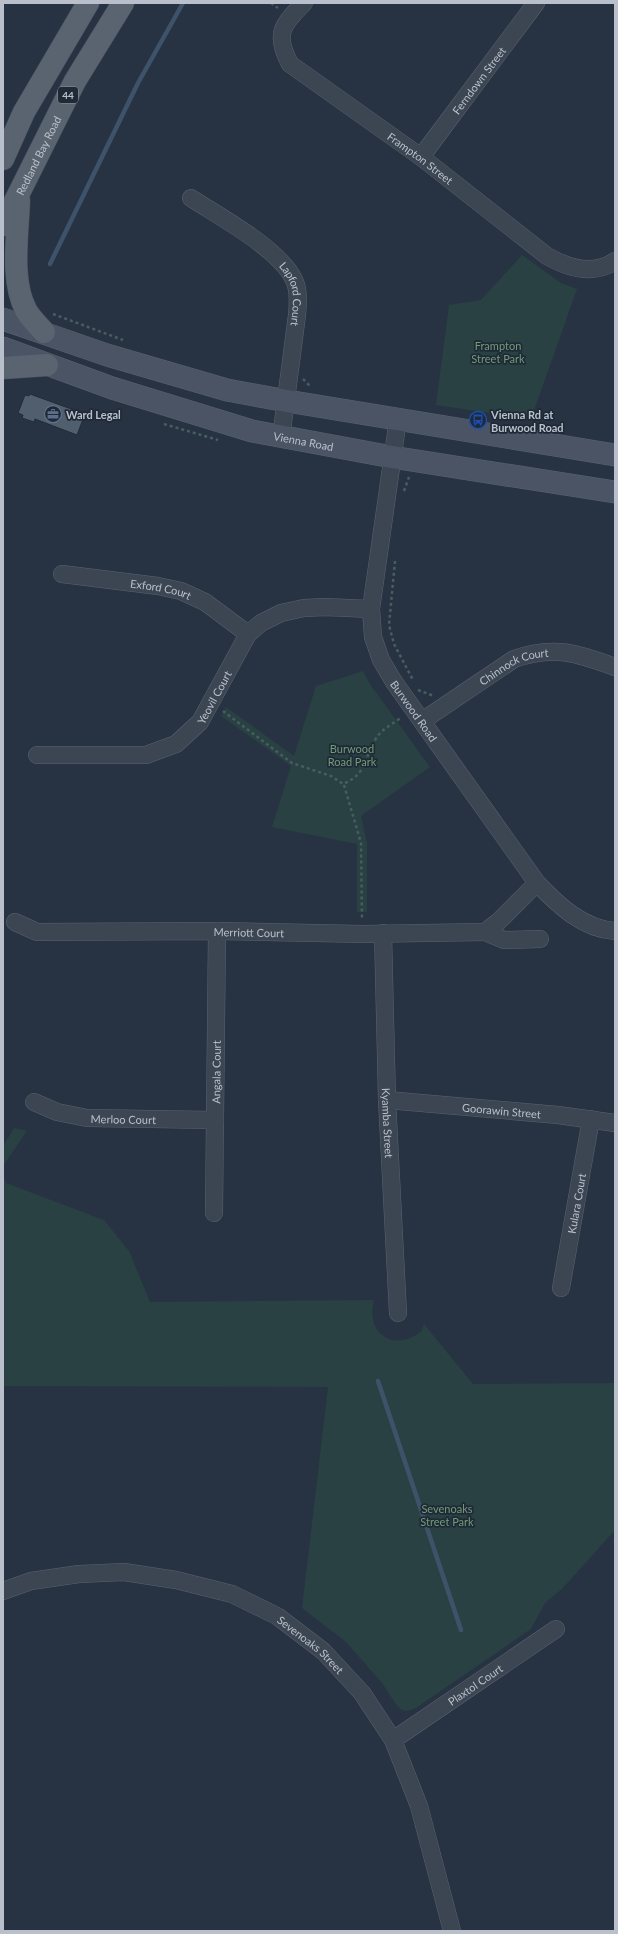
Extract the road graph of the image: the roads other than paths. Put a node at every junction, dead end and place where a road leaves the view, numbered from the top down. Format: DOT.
graph roads {
  1 [pos="88,3"];
  2 [pos="123,3"];
  3 [pos="304,3"];
  4 [pos="536,3"];
  5 [pos="421,157"];
  6 [pos="3,159"];
  7 [pos="20,191"];
  8 [pos="191,198"];
  9 [pos="3,226"];
  10 [pos="615,261"];
  11 [pos="3,319"];
  12 [pos="44,332"];
  13 [pos="3,348"];
  14 [pos="47,365"];
  15 [pos="3,368"];
  16 [pos="287,401"];
  17 [pos="398,419"];
  18 [pos="281,438"];
  19 [pos="615,455"];
  20 [pos="392,457"];
  21 [pos="615,492"];
  22 [pos="62,574"];
  23 [pos="371,609"];
  24 [pos="248,634"];
  25 [pos="615,667"];
  26 [pos="417,715"];
  27 [pos="37,755"];
  28 [pos="537,883"];
  29 [pos="15,922"];
  30 [pos="218,931"];
  31 [pos="615,931"];
  32 [pos="485,932"];
  33 [pos="383,933"];
  34 [pos="540,940"];
  35 [pos="387,1100"];
  36 [pos="34,1102"];
  37 [pos="591,1119"];
  38 [pos="215,1120"];
  39 [pos="615,1123"];
  40 [pos="214,1213"];
  41 [pos="561,1288"];
  42 [pos="398,1313"];
  43 [pos="3,1592"];
  44 [pos="556,1629"];
  45 [pos="392,1740"];
  46 [pos="452,1931"];
  1 -- 6 [label="main road"];
  2 -- 7 [label="main road, Redland Bay Road / 44"];
  3 -- 5 [label="street, Frampton Street"];
  4 -- 5 [label="street, Ferndown Street"];
  5 -- 10 [label="street, Frampton Street"];
  7 -- 9 [label="main road, Redland Bay Road / 44"];
  7 -- 12 [label="main road"];
  8 -- 16 [label="street, Lapford Court"];
  11 -- 12 [label="main road"];
  12 -- 16 [label="main road"];
  13 -- 14 [label="main road, Vienna Road"];
  14 -- 15 [label="main road"];
  14 -- 18 [label="main road, Vienna Road"];
  16 -- 17 [label="main road"];
  16 -- 18 [label="street, Lapford Court"];
  17 -- 19 [label="main road"];
  17 -- 20 [label="street, Burwood Road"];
  18 -- 20 [label="main road, Vienna Road"];
  20 -- 21 [label="main road, Vienna Road"];
  20 -- 23 [label="street, Burwood Road"];
  22 -- 24 [label="street, Exford Court"];
  23 -- 24 [label="street, Yeovil Court"];
  23 -- 26 [label="street, Burwood Road"];
  24 -- 27 [label="street, Yeovil Court"];
  25 -- 26 [label="street, Chinnock Court"];
  26 -- 28 [label="street, Burwood Road"];
  28 -- 31 [label="street, Burwood Road"];
  28 -- 32 [label="street"];
  29 -- 30 [label="street, Merriott Court"];
  30 -- 33 [label="street, Merriott Court"];
  30 -- 38 [label="street, Angala Court"];
  32 -- 33 [label="street, Merriott Court"];
  32 -- 34 [label="street, Merriott Court"];
  33 -- 35 [label="street, Kyamba Street"];
  35 -- 37 [label="street, Goorawin Street"];
  35 -- 42 [label="street, Kyamba Street"];
  36 -- 38 [label="street, Merloo Court"];
  37 -- 39 [label="street, Goorawin Street"];
  37 -- 41 [label="street, Kulara Court"];
  38 -- 40 [label="street, Angala Court"];
  43 -- 45 [label="street, Sevenoaks Street"];
  44 -- 45 [label="street, Plaxtol Court"];
  45 -- 46 [label="street, Sevenoaks Street"];
}
